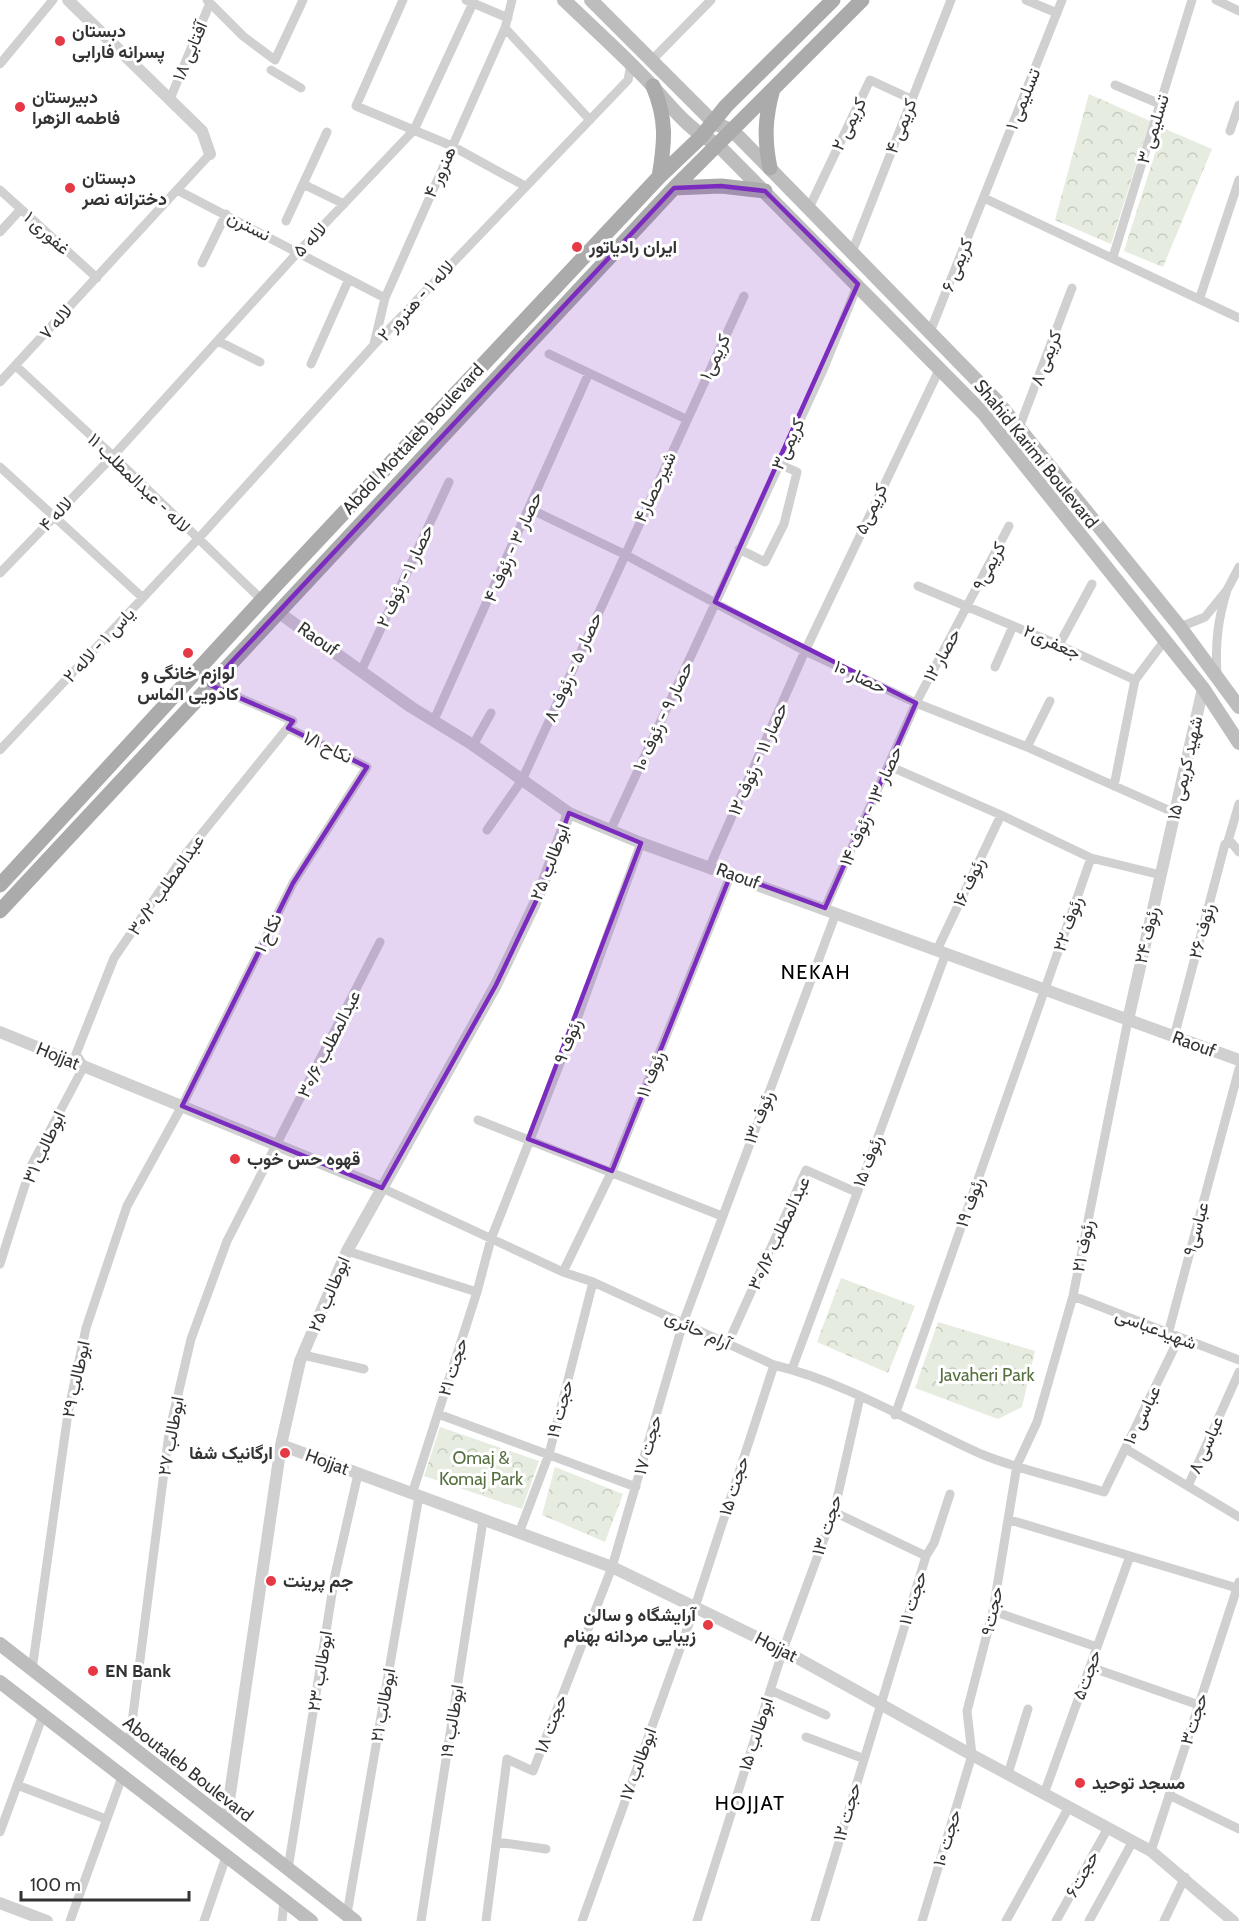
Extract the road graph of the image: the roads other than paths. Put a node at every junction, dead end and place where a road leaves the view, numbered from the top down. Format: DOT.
graph roads {
  1 [pos="53,0"];
  2 [pos="68,0"];
  3 [pos="303,0"];
  4 [pos="403,0"];
  5 [pos="512,0"];
  6 [pos="564,0"];
  7 [pos="591,0"];
  8 [pos="711,0"];
  9 [pos="832,0"];
  10 [pos="862,0"];
  11 [pos="951,0"];
  12 [pos="1026,0"];
  13 [pos="1062,0"];
  14 [pos="1192,0"];
  15 [pos="1216,0"];
  16 [pos="469,1"];
  17 [pos="209,2"];
  18 [pos="1239,11"];
  19 [pos="1057,13"];
  20 [pos="508,18"];
  21 [pos="505,28"];
  22 [pos="651,61"];
  23 [pos="0,64"];
  24 [pos="631,65"];
  25 [pos="271,70"];
  26 [pos="1115,85"];
  27 [pos="653,86"];
  28 [pos="301,88"];
  29 [pos="773,88"];
  30 [pos="170,99"];
  31 [pos="911,99"];
  32 [pos="1160,104"];
  33 [pos="1239,105"];
  34 [pos="590,120"];
  35 [pos="714,123"];
  36 [pos="414,130"];
  37 [pos="731,130"];
  38 [pos="1230,131"];
  39 [pos="327,132"];
  40 [pos="702,137"];
  41 [pos="717,144"];
  42 [pos="452,146"];
  43 [pos="210,154"];
  44 [pos="770,168"];
  45 [pos="659,177"];
  46 [pos="1239,180"];
  47 [pos="303,184"];
  48 [pos="525,186"];
  49 [pos="674,188"];
  50 [pos="0,190"];
  51 [pos="177,190"];
  52 [pos="765,191"];
  53 [pos="984,198"];
  54 [pos="344,204"];
  55 [pos="809,208"];
  56 [pos="21,209"];
  57 [pos="226,214"];
  58 [pos="286,221"];
  59 [pos="0,232"];
  60 [pos="299,251"];
  61 [pos="852,252"];
  62 [pos="1113,257"];
  63 [pos="202,263"];
  64 [pos="97,278"];
  65 [pos="349,279"];
  66 [pos="858,284"];
  67 [pos="1072,288"];
  68 [pos="744,296"];
  69 [pos="1200,297"];
  70 [pos="385,298"];
  71 [pos="1239,318"];
  72 [pos="930,332"];
  73 [pos="218,341"];
  74 [pos="373,346"];
  75 [pos="549,354"];
  76 [pos="260,362"];
  77 [pos="311,364"];
  78 [pos="16,366"];
  79 [pos="940,368"];
  80 [pos="590,373"];
  81 [pos="0,382"];
  82 [pos="686,419"];
  83 [pos="1019,428"];
  84 [pos="1008,445"];
  85 [pos="113,456"];
  86 [pos="779,464"];
  87 [pos="0,467"];
  88 [pos="449,482"];
  89 [pos="530,509"];
  90 [pos="53,516"];
  91 [pos="1009,526"];
  92 [pos="198,539"];
  93 [pos="739,549"];
  94 [pos="624,554"];
  95 [pos="1239,567"];
  96 [pos="0,573"];
  97 [pos="1092,584"];
  98 [pos="918,586"];
  99 [pos="1232,588"];
  100 [pos="143,598"];
  101 [pos="262,600"];
  102 [pos="715,602"];
  103 [pos="969,607"];
  104 [pos="278,612"];
  105 [pos="1013,626"];
  106 [pos="1180,627"];
  107 [pos="1165,640"];
  108 [pos="1059,645"];
  109 [pos="805,651"];
  110 [pos="995,668"];
  111 [pos="362,669"];
  112 [pos="1217,674"];
  113 [pos="1135,680"];
  114 [pos="210,685"];
  115 [pos="1203,688"];
  116 [pos="1050,702"];
  117 [pos="916,703"];
  118 [pos="1239,707"];
  119 [pos="491,713"];
  120 [pos="434,720"];
  121 [pos="291,724"];
  122 [pos="1239,743"];
  123 [pos="473,745"];
  124 [pos="1027,747"];
  125 [pos="0,750"];
  126 [pos="889,766"];
  127 [pos="368,767"];
  128 [pos="522,780"];
  129 [pos="1114,786"];
  130 [pos="1239,804"];
  131 [pos="569,813"];
  132 [pos="1175,813"];
  133 [pos="1001,814"];
  134 [pos="610,829"];
  135 [pos="487,830"];
  136 [pos="1228,841"];
  137 [pos="641,843"];
  138 [pos="1166,849"];
  139 [pos="1239,852"];
  140 [pos="1091,858"];
  141 [pos="710,866"];
  142 [pos="731,874"];
  143 [pos="1161,875"];
  144 [pos="0,885"];
  145 [pos="831,910"];
  146 [pos="0,911"];
  147 [pos="380,942"];
  148 [pos="942,951"];
  149 [pos="1045,989"];
  150 [pos="1128,1020"];
  151 [pos="0,1032"];
  152 [pos="1174,1037"];
  153 [pos="1239,1060"];
  154 [pos="84,1066"];
  155 [pos="1239,1070"];
  156 [pos="182,1107"];
  157 [pos="478,1120"];
  158 [pos="528,1139"];
  159 [pos="277,1145"];
  160 [pos="612,1171"];
  161 [pos="382,1188"];
  162 [pos="856,1192"];
  163 [pos="722,1216"];
  164 [pos="490,1239"];
  165 [pos="347,1251"];
  166 [pos="0,1264"];
  167 [pos="563,1272"];
  168 [pos="593,1282"];
  169 [pos="477,1292"];
  170 [pos="1073,1296"];
  171 [pos="683,1323"];
  172 [pos="1168,1334"];
  173 [pos="1179,1338"];
  174 [pos="728,1343"];
  175 [pos="303,1355"];
  176 [pos="1239,1360"];
  177 [pos="774,1365"];
  178 [pos="364,1369"];
  179 [pos="792,1369"];
  180 [pos="1239,1372"];
  181 [pos="860,1397"];
  182 [pos="438,1414"];
  183 [pos="894,1414"];
  184 [pos="280,1445"];
  185 [pos="1126,1449"];
  186 [pos="549,1454"];
  187 [pos="1017,1466"];
  188 [pos="358,1474"];
  189 [pos="636,1486"];
  190 [pos="1188,1486"];
  191 [pos="1104,1492"];
  192 [pos="950,1494"];
  193 [pos="416,1495"];
  194 [pos="834,1512"];
  195 [pos="1239,1517"];
  196 [pos="1010,1520"];
  197 [pos="483,1521"];
  198 [pos="519,1533"];
  199 [pos="926,1556"];
  200 [pos="1130,1556"];
  201 [pos="612,1567"];
  202 [pos="1238,1585"];
  203 [pos="695,1607"];
  204 [pos="993,1611"];
  205 [pos="0,1644"];
  206 [pos="1097,1647"];
  207 [pos="783,1650"];
  208 [pos="1090,1667"];
  209 [pos="32,1670"];
  210 [pos="0,1682"];
  211 [pos="770,1690"];
  212 [pos="879,1703"];
  213 [pos="1199,1705"];
  214 [pos="1028,1709"];
  215 [pos="43,1715"];
  216 [pos="826,1715"];
  217 [pos="806,1737"];
  218 [pos="129,1746"];
  219 [pos="972,1755"];
  220 [pos="862,1758"];
  221 [pos="1008,1774"];
  222 [pos="122,1777"];
  223 [pos="17,1785"];
  224 [pos="1044,1794"];
  225 [pos="1169,1795"];
  226 [pos="1069,1807"];
  227 [pos="105,1819"];
  228 [pos="226,1821"];
  229 [pos="1108,1828"];
  230 [pos="1239,1829"];
  231 [pos="0,1832"];
  232 [pos="1133,1841"];
  233 [pos="497,1842"];
  234 [pos="546,1849"];
  235 [pos="1151,1851"];
  236 [pos="226,1857"];
  237 [pos="288,1869"];
  238 [pos="1185,1877"];
  239 [pos="284,1901"];
  240 [pos="0,1903"];
  241 [pos="351,1918"];
  242 [pos="47,1921"];
  243 [pos="70,1921"];
  244 [pos="204,1921"];
  245 [pos="282,1921"];
  246 [pos="310,1921"];
  247 [pos="421,1921"];
  248 [pos="486,1921"];
  249 [pos="582,1921"];
  250 [pos="697,1921"];
  251 [pos="815,1921"];
  252 [pos="922,1921"];
  253 [pos="1006,1921"];
  254 [pos="1056,1921"];
  255 [pos="1089,1921"];
  256 [pos="1164,1921"];
  257 [pos="1233,1921"];
  1 -- 23 [label="street"];
  2 -- 30 [label="street"];
  3 -- 17 [label="street"];
  4 -- 36 [label="street"];
  5 -- 20 [label="street, هنرور ۴"];
  6 -- 24 [label="main road"];
  7 -- 22 [label="main road"];
  8 -- 22 [label="street"];
  9 -- 35 [label="main road, Abdol Mottaleb Boulevard"];
  10 -- 29 [label="main road, Abdol Mottaleb Boulevard"];
  11 -- 31 [label="street, کریمی ۴"];
  12 -- 19 [label="street"];
  13 -- 19 [label="street, تسلیمی ۱"];
  14 -- 32 [label="street, تسلیمی ۳"];
  15 -- 18 [label="street"];
  16 -- 20 [label="street"];
  16 -- 36 [label="street, لاله ۵"];
  17 -- 30 [label="street, آفتابی ۱۸"];
  19 -- 53 [label="street, تسلیمی ۱"];
  20 -- 21 [label="street, هنرور ۴"];
  21 -- 34 [label="street"];
  21 -- 42 [label="street, هنرور ۴"];
  22 -- 35 [label="main road"];
  24 -- 27 [label="main road"];
  24 -- 34 [label="street, لاله ۱ - هنرور ۲"];
  25 -- 28 [label="street"];
  26 -- 32 [label="street"];
  27 -- 40 [label="main road"];
  27 -- 45 [label="main road"];
  29 -- 37 [label="main road, Abdol Mottaleb Boulevard"];
  29 -- 44 [label="main road"];
  30 -- 43 [label="street"];
  31 -- 55 [label="street, کریمی ۲"];
  31 -- 61 [label="street, کریمی ۴"];
  32 -- 62 [label="street, تسلیمی ۳"];
  33 -- 38 [label="street"];
  34 -- 48 [label="street, لاله ۱ - هنرور ۲"];
  35 -- 37 [label="main road, Shahid Karimi Boulevard"];
  35 -- 40 [label="main road, Abdol Mottaleb Boulevard"];
  36 -- 42 [label="street"];
  36 -- 54 [label="street, لاله ۵"];
  37 -- 41 [label="main road, Abdol Mottaleb Boulevard"];
  37 -- 44 [label="main road, Shahid Karimi Boulevard"];
  39 -- 47 [label="street"];
  40 -- 41 [label="main road, Shahid Karimi Boulevard"];
  40 -- 45 [label="main road, Abdol Mottaleb Boulevard"];
  41 -- 49 [label="main road, Abdol Mottaleb Boulevard"];
  41 -- 52 [label="main road, Shahid Karimi Boulevard"];
  42 -- 48 [label="street"];
  42 -- 70 [label="street, هنرور ۴"];
  43 -- 51 [label="street, لاله ۷"];
  44 -- 55 [label="main road, Shahid Karimi Boulevard"];
  45 -- 101 [label="main road, Abdol Mottaleb Boulevard"];
  46 -- 69 [label="street"];
  47 -- 54 [label="street"];
  47 -- 58 [label="street"];
  48 -- 74 [label="street, لاله ۱ - هنرور ۲"];
  49 -- 52 [label="main road"];
  49 -- 104 [label="main road, Abdol Mottaleb Boulevard"];
  50 -- 56 [label="street"];
  51 -- 57 [label="street, نسترن"];
  51 -- 64 [label="street, لاله ۷"];
  52 -- 66 [label="main road, Shahid Karimi Boulevard"];
  53 -- 62 [label="street"];
  53 -- 72 [label="street, کریمی ۶"];
  54 -- 60 [label="street, لاله ۵"];
  55 -- 61 [label="main road, Shahid Karimi Boulevard"];
  56 -- 59 [label="street, غفوری ۱"];
  56 -- 64 [label="street, غفوری ۱"];
  57 -- 60 [label="street, نسترن"];
  57 -- 63 [label="street"];
  60 -- 65 [label="street, نسترن"];
  60 -- 73 [label="street, لاله ۵"];
  61 -- 72 [label="main road, Shahid Karimi Boulevard"];
  62 -- 69 [label="street"];
  64 -- 78 [label="street, لاله ۷"];
  65 -- 70 [label="street, نسترن"];
  65 -- 77 [label="street"];
  66 -- 79 [label="main road, Shahid Karimi Boulevard"];
  66 -- 86 [label="street, کریمی۳"];
  67 -- 83 [label="street, کریمی ۸"];
  68 -- 82 [label="street, کریمی۱"];
  69 -- 71 [label="street"];
  70 -- 74 [label="street, هنرور ۴"];
  72 -- 83 [label="main road, Shahid Karimi Boulevard"];
  73 -- 76 [label="street"];
  73 -- 85 [label="street, لاله ۵"];
  74 -- 92 [label="street, لاله ۱ - هنرور ۲"];
  75 -- 80 [label="street"];
  78 -- 81 [label="street, لاله ۷"];
  78 -- 85 [label="street, لاله - عبدالمطلب ۱۱"];
  79 -- 84 [label="main road, Shahid Karimi Boulevard"];
  79 -- 109 [label="street, کریمی۵"];
  80 -- 82 [label="street"];
  80 -- 89 [label="street, حصار ۳ - رئوف ۴"];
  82 -- 94 [label="street, شیرحصار۴"];
  83 -- 84 [label="street, کریمی ۸"];
  83 -- 106 [label="main road, Shahid Karimi Boulevard"];
  84 -- 107 [label="main road, Shahid Karimi Boulevard"];
  85 -- 90 [label="street, لاله ۴"];
  85 -- 92 [label="street, لاله - عبدالمطلب ۱۱"];
  86 -- 93 [label="street, کریمی۳"];
  86 -- 93 [label="street"];
  87 -- 90 [label="street"];
  88 -- 111 [label="street, حصار ۱ - رئوف ۲"];
  89 -- 94 [label="street, حصار ۱۰"];
  89 -- 120 [label="street, حصار ۳ - رئوف ۴"];
  90 -- 96 [label="street, لاله ۴"];
  90 -- 100 [label="street"];
  91 -- 103 [label="street, کریمی۹"];
  92 -- 100 [label="street, یاس ۱ - لاله ۲"];
  92 -- 101 [label="street, لاله - عبدالمطلب ۱۱"];
  93 -- 102 [label="street, کریمی۳"];
  94 -- 102 [label="street, حصار ۱۰"];
  94 -- 128 [label="street, حصار ۵ - رئوف ۸"];
  95 -- 99 [label="street"];
  97 -- 108 [label="street"];
  98 -- 103 [label="street, جعفری۲"];
  99 -- 106 [label="street"];
  99 -- 112 [label="street"];
  100 -- 125 [label="street, یاس ۱ - لاله ۲"];
  101 -- 144 [label="main road, Abdol Mottaleb Boulevard"];
  102 -- 109 [label="street, حصار ۱۰"];
  102 -- 134 [label="street, حصار ۹ - رئوف ۱۰"];
  103 -- 105 [label="street, جعفری۲"];
  103 -- 117 [label="street, حصار ۱۲"];
  104 -- 111 [label="street, Raouf"];
  104 -- 114 [label="main road, Abdol Mottaleb Boulevard"];
  105 -- 108 [label="street, جعفری۲"];
  105 -- 110 [label="street"];
  106 -- 112 [label="main road, Shahid Karimi Boulevard"];
  107 -- 113 [label="street"];
  107 -- 115 [label="main road, Shahid Karimi Boulevard"];
  108 -- 113 [label="street, جعفری۲"];
  109 -- 117 [label="street, حصار ۱۰"];
  109 -- 141 [label="street, حصار ۱۱ - رئوف ۱۲"];
  111 -- 120 [label="street, Raouf"];
  112 -- 118 [label="main road, Shahid Karimi Boulevard"];
  113 -- 129 [label="street"];
  114 -- 121 [label="street, نکاح ۱/۱"];
  114 -- 146 [label="main road, Abdol Mottaleb Boulevard"];
  115 -- 122 [label="main road, Shahid Karimi Boulevard"];
  115 -- 132 [label="street, شهید کریمی ۱۵"];
  116 -- 124 [label="street"];
  117 -- 124 [label="street, حصار ۱۰"];
  117 -- 126 [label="street, حصار ۱۳ - رئوف ۱۴"];
  119 -- 123 [label="street"];
  120 -- 123 [label="street, Raouf"];
  121 -- 127 [label="street, نکاح ۱/۱"];
  121 -- 154 [label="street, عبدالمطلب ۳۰/۲"];
  123 -- 128 [label="street, Raouf"];
  124 -- 129 [label="street, حصار ۱۰"];
  126 -- 133 [label="street"];
  126 -- 145 [label="street, حصار ۱۳ - رئوف ۱۴"];
  127 -- 156 [label="street, نکاح ۱"];
  128 -- 131 [label="street, Raouf"];
  128 -- 135 [label="street, حصار ۵ - رئوف ۸"];
  129 -- 132 [label="street, حصار ۱۰"];
  130 -- 136 [label="street, رئوف ۲۶"];
  131 -- 134 [label="street, Raouf"];
  131 -- 161 [label="street, ابوطالب ۲۵"];
  132 -- 138 [label="street, شهید کریمی ۱۵"];
  133 -- 140 [label="street"];
  133 -- 148 [label="street, رئوف ۱۶"];
  134 -- 137 [label="street, Raouf"];
  136 -- 139 [label="street"];
  136 -- 152 [label="street, رئوف ۲۶"];
  137 -- 141 [label="street, Raouf"];
  137 -- 158 [label="street, رئوف ۹"];
  138 -- 143 [label="street, رئوف ۲۴"];
  140 -- 143 [label="street"];
  140 -- 149 [label="street, رئوف ۲۲"];
  141 -- 142 [label="street, Raouf"];
  142 -- 145 [label="street, Raouf"];
  142 -- 160 [label="street, رئوف ۱۱"];
  143 -- 150 [label="street, رئوف ۲۴"];
  145 -- 148 [label="street, Raouf"];
  145 -- 163 [label="street, رئوف ۱۳"];
  147 -- 159 [label="street, عبدالمطلب ۳۰/۶"];
  148 -- 149 [label="street, Raouf"];
  148 -- 162 [label="street, رئوف ۱۵"];
  149 -- 150 [label="street, Raouf"];
  149 -- 183 [label="street, رئوف ۱۹"];
  150 -- 152 [label="street, Raouf"];
  150 -- 170 [label="street, رئوف ۲۱"];
  151 -- 154 [label="street, Hojjat"];
  152 -- 153 [label="street, Raouf"];
  154 -- 156 [label="street, Hojjat"];
  154 -- 166 [label="street, ابوطالب ۳۱"];
  155 -- 172 [label="street, عباسی۹"];
  156 -- 159 [label="street, Hojjat"];
  156 -- 209 [label="street, ابوطالب ۲۹"];
  157 -- 158 [label="street"];
  158 -- 160 [label="street"];
  158 -- 164 [label="street, رئوف ۹"];
  159 -- 161 [label="street, Hojjat"];
  159 -- 218 [label="street, ابوطالب ۲۷"];
  160 -- 163 [label="street"];
  160 -- 167 [label="street, رئوف ۱۱"];
  161 -- 164 [label="street, آرام حائری"];
  161 -- 165 [label="street, ابوطالب ۲۵"];
  162 -- 174 [label="street, عبدالمطلب ۳۰/۱۶"];
  162 -- 179 [label="street, رئوف ۱۵"];
  163 -- 171 [label="street, رئوف ۱۳"];
  164 -- 167 [label="street, آرام حائری"];
  164 -- 169 [label="street, حجت ۲۱"];
  165 -- 169 [label="street"];
  165 -- 175 [label="street, ابوطالب ۲۵"];
  167 -- 168 [label="street, آرام حائری"];
  168 -- 171 [label="street, آرام حائری"];
  168 -- 186 [label="street, حجت ۱۹"];
  169 -- 182 [label="street, حجت ۲۱"];
  170 -- 172 [label="street, شهیدعباسی"];
  170 -- 187 [label="street, رئوف ۲۱"];
  171 -- 174 [label="street, آرام حائری"];
  171 -- 189 [label="street, حجت ۱۷"];
  172 -- 173 [label="street, شهیدعباسی"];
  173 -- 176 [label="street, شهیدعباسی"];
  173 -- 185 [label="street, عباسی ۱۰"];
  174 -- 177 [label="street, آرام حائری"];
  175 -- 178 [label="street"];
  175 -- 184 [label="street, ابوطالب ۲۵"];
  177 -- 179 [label="street, آرام حائری"];
  177 -- 203 [label="street, حجت ۱۵"];
  179 -- 181 [label="street, آرام حائری"];
  180 -- 190 [label="street, عباسی ۸"];
  181 -- 183 [label="street, آرام حائری"];
  181 -- 194 [label="street, حجت ۱۳"];
  182 -- 186 [label="street"];
  182 -- 193 [label="street, حجت ۲۱"];
  183 -- 187 [label="street, آرام حائری"];
  184 -- 188 [label="street, Hojjat"];
  184 -- 228 [label="street, ابوطالب ۲۵"];
  185 -- 190 [label="street"];
  185 -- 191 [label="street, عباسی ۱۰"];
  186 -- 189 [label="street"];
  186 -- 198 [label="street, حجت ۱۹"];
  187 -- 191 [label="street, آرام حائری"];
  187 -- 196 [label="street, حجت۹"];
  188 -- 193 [label="street, Hojjat"];
  188 -- 237 [label="street, ابوطالب ۲۳"];
  189 -- 201 [label="street, حجت ۱۷"];
  190 -- 195 [label="street"];
  192 -- 199 [label="street, حجت ۱۱"];
  193 -- 197 [label="street, Hojjat"];
  193 -- 241 [label="street, ابوطالب ۲۱"];
  194 -- 199 [label="street"];
  194 -- 207 [label="street, حجت ۱۳"];
  196 -- 200 [label="street"];
  196 -- 204 [label="street, حجت۹"];
  197 -- 198 [label="street, Hojjat"];
  197 -- 247 [label="street, ابوطالب ۱۹"];
  198 -- 201 [label="street, Hojjat"];
  199 -- 212 [label="street, حجت ۱۱"];
  200 -- 202 [label="street"];
  200 -- 206 [label="street, حجت۵"];
  201 -- 203 [label="street, Hojjat"];
  201 -- 233 [label="street, حجت ۱۸"];
  202 -- 213 [label="street, حجت۳"];
  203 -- 207 [label="street, Hojjat"];
  203 -- 249 [label="street, ابوطالب ۱۷"];
  204 -- 206 [label="street"];
  204 -- 219 [label="street, حجت۹"];
  205 -- 209 [label="main road, Aboutaleb Boulevard"];
  206 -- 208 [label="street, حجت۵"];
  207 -- 211 [label="street, ابوطالب ۱۵"];
  207 -- 212 [label="street, Hojjat"];
  208 -- 213 [label="street"];
  208 -- 224 [label="street, حجت۵"];
  209 -- 218 [label="main road, Aboutaleb Boulevard"];
  210 -- 215 [label="main road"];
  211 -- 216 [label="street"];
  211 -- 250 [label="street, ابوطالب ۱۵"];
  212 -- 219 [label="street, Hojjat"];
  212 -- 220 [label="street, حجت ۱۲"];
  213 -- 225 [label="street, حجت۳"];
  214 -- 221 [label="street"];
  215 -- 222 [label="main road"];
  215 -- 223 [label="street"];
  217 -- 220 [label="street"];
  218 -- 228 [label="main road, Aboutaleb Boulevard"];
  219 -- 221 [label="street, Hojjat"];
  219 -- 252 [label="street, حجت ۱۰"];
  220 -- 251 [label="street, حجت ۱۲"];
  221 -- 224 [label="street, Hojjat"];
  222 -- 227 [label="street"];
  222 -- 236 [label="main road"];
  223 -- 227 [label="street"];
  223 -- 231 [label="street"];
  224 -- 226 [label="street, Hojjat"];
  225 -- 230 [label="street"];
  225 -- 235 [label="street, حجت۳"];
  226 -- 229 [label="street, Hojjat"];
  226 -- 253 [label="street"];
  227 -- 243 [label="street"];
  228 -- 237 [label="main road, Aboutaleb Boulevard"];
  229 -- 232 [label="street, Hojjat"];
  229 -- 254 [label="street, حجت۶"];
  232 -- 235 [label="street, Hojjat"];
  232 -- 255 [label="street"];
  233 -- 234 [label="street"];
  233 -- 248 [label="street, حجت ۱۸"];
  235 -- 238 [label="street, Hojjat"];
  236 -- 239 [label="main road"];
  236 -- 244 [label="street"];
  237 -- 241 [label="main road, Aboutaleb Boulevard"];
  238 -- 256 [label="street"];
  238 -- 257 [label="street, Hojjat"];
  239 -- 245 [label="street"];
  239 -- 246 [label="main road"];
  240 -- 242 [label="street"];
}
